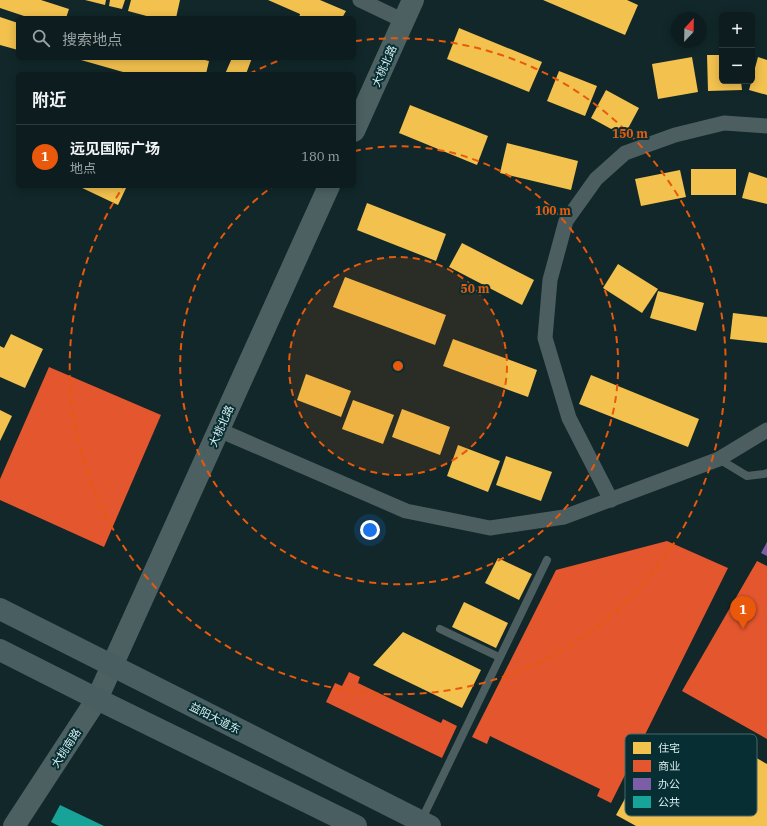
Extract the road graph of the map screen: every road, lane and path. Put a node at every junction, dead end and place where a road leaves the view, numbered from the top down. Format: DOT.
graph roads {
  1 [pos="360,0"];
  2 [pos="413,0"];
  3 [pos="404,20"];
  4 [pos="767,126"];
  5 [pos="356,127"];
  6 [pos="328,188"];
  7 [pos="219,430"];
  8 [pos="767,430"];
  9 [pos="719,459"];
  10 [pos="767,472"];
  11 [pos="611,500"];
  12 [pos="547,560"];
  13 [pos="0,609"];
  14 [pos="440,629"];
  15 [pos="0,650"];
  16 [pos="500,657"];
  17 [pos="112,667"];
  18 [pos="97,699"];
  19 [pos="425,824"];
  20 [pos="14,826"];
  21 [pos="356,826"];
  1 -- 3 [label="street"];
  2 -- 3 [label="street, 大桃北路"];
  3 -- 5 [label="street, 大桃北路"];
  4 -- 11 [label="street"];
  6 -- 7 [label="street, 大桃北路"];
  7 -- 11 [label="street"];
  7 -- 17 [label="street, 大桃北路"];
  8 -- 9 [label="street"];
  9 -- 10 [label="lane"];
  9 -- 11 [label="street"];
  12 -- 16 [label="lane"];
  13 -- 17 [label="main road, 益阳大道东"];
  14 -- 16 [label="lane"];
  15 -- 18 [label="main road"];
  16 -- 19 [label="lane"];
  17 -- 18 [label="street, 大桃南路"];
  17 -- 19 [label="main road, 益阳大道东"];
  18 -- 20 [label="street, 大桃南路"];
  18 -- 21 [label="main road"];
}
